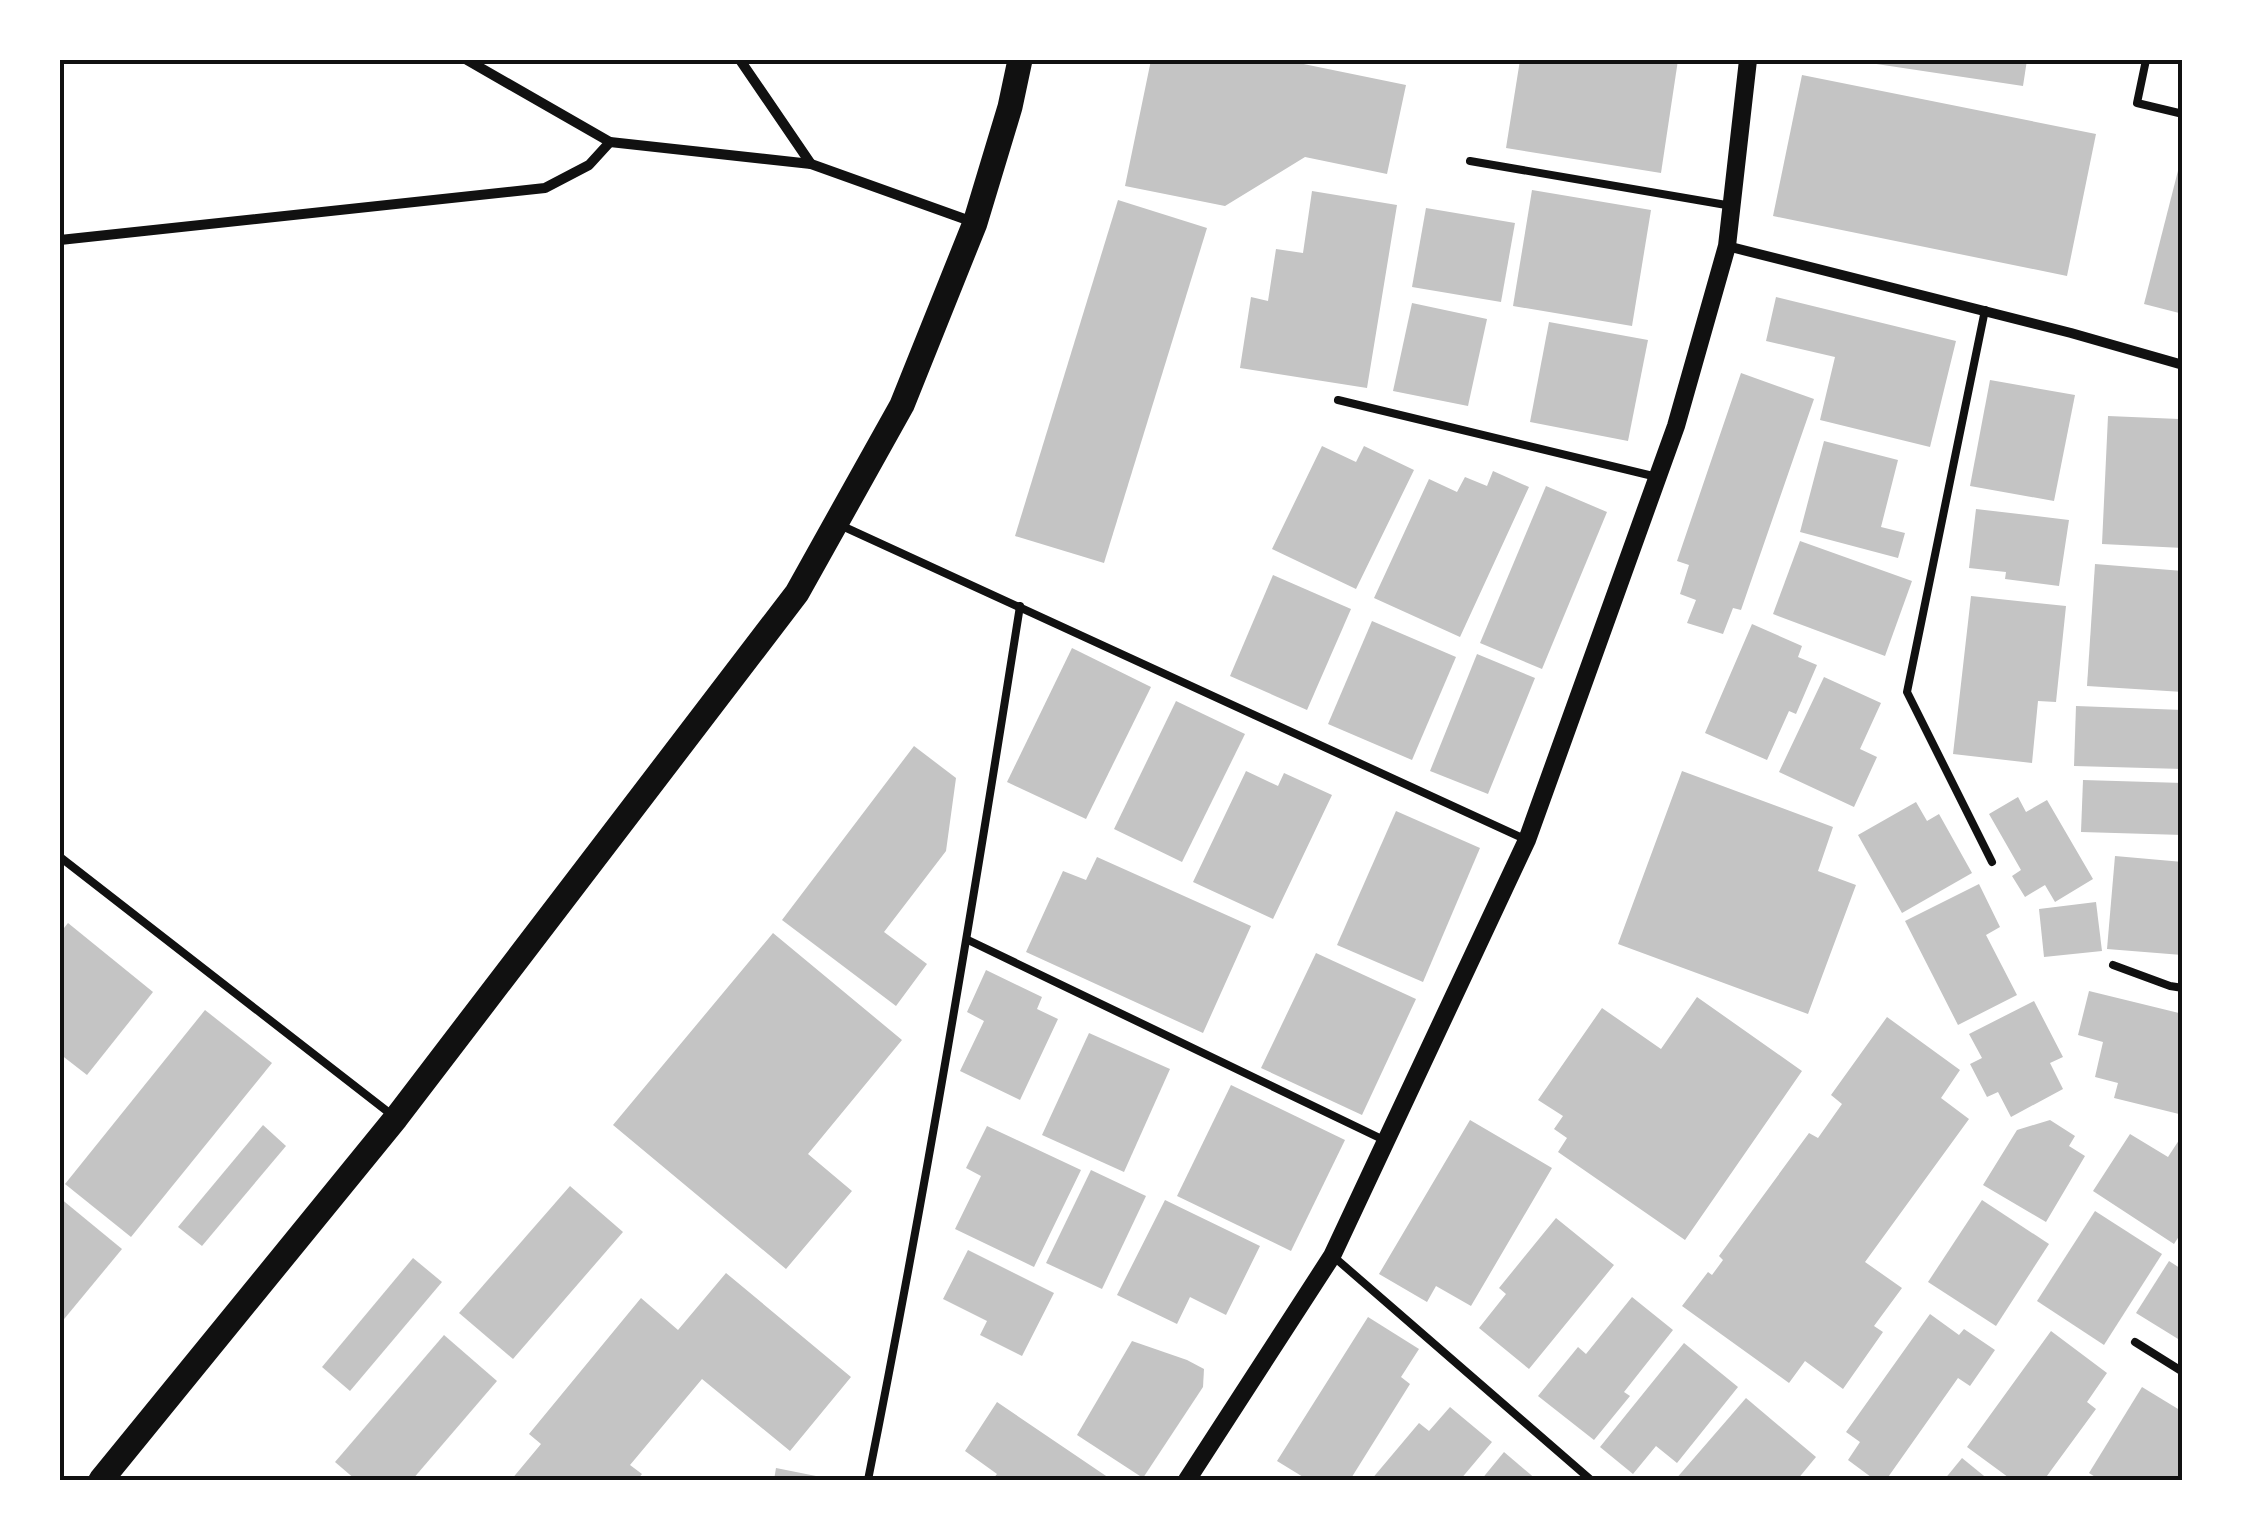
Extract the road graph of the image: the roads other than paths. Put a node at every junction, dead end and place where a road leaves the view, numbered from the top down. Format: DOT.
graph roads {
  1 [pos="467,60"];
  2 [pos="740,60"];
  3 [pos="1020,60"];
  4 [pos="1748,60"];
  5 [pos="2146,60"];
  6 [pos="2183,114"];
  7 [pos="610,142"];
  8 [pos="1470,161"];
  9 [pos="811,164"];
  10 [pos="1732,206"];
  11 [pos="975,223"];
  12 [pos="60,240"];
  13 [pos="1727,246"];
  14 [pos="1985,310"];
  15 [pos="2183,365"];
  16 [pos="1338,400"];
  17 [pos="1657,477"];
  18 [pos="836,523"];
  19 [pos="1020,606"];
  20 [pos="1527,840"];
  21 [pos="60,857"];
  22 [pos="1992,862"];
  23 [pos="968,940"];
  24 [pos="2113,965"];
  25 [pos="2183,988"];
  26 [pos="396,1118"];
  27 [pos="1386,1141"];
  28 [pos="1332,1256"];
  29 [pos="2135,1342"];
  30 [pos="2183,1372"];
  31 [pos="101,1480"];
  32 [pos="868,1480"];
  33 [pos="1188,1480"];
  34 [pos="1591,1480"];
  1 -- 7 [label="street"];
  2 -- 9 [label="street"];
  3 -- 11 [label="main road"];
  4 -- 10 [label="street"];
  5 -- 6 [label="lane"];
  7 -- 9 [label="street"];
  7 -- 12 [label="street"];
  8 -- 10 [label="lane"];
  9 -- 11 [label="street"];
  10 -- 13 [label="street"];
  11 -- 18 [label="main road"];
  13 -- 14 [label="street"];
  13 -- 17 [label="street"];
  14 -- 15 [label="street"];
  14 -- 22 [label="lane"];
  16 -- 17 [label="lane"];
  17 -- 20 [label="street"];
  18 -- 19 [label="lane"];
  18 -- 26 [label="main road"];
  19 -- 20 [label="lane"];
  19 -- 23 [label="lane"];
  20 -- 27 [label="street"];
  21 -- 26 [label="lane"];
  23 -- 27 [label="lane"];
  23 -- 32 [label="lane"];
  24 -- 25 [label="lane"];
  26 -- 31 [label="main road"];
  27 -- 28 [label="street"];
  28 -- 33 [label="street"];
  28 -- 34 [label="lane"];
  29 -- 30 [label="lane"];
}
